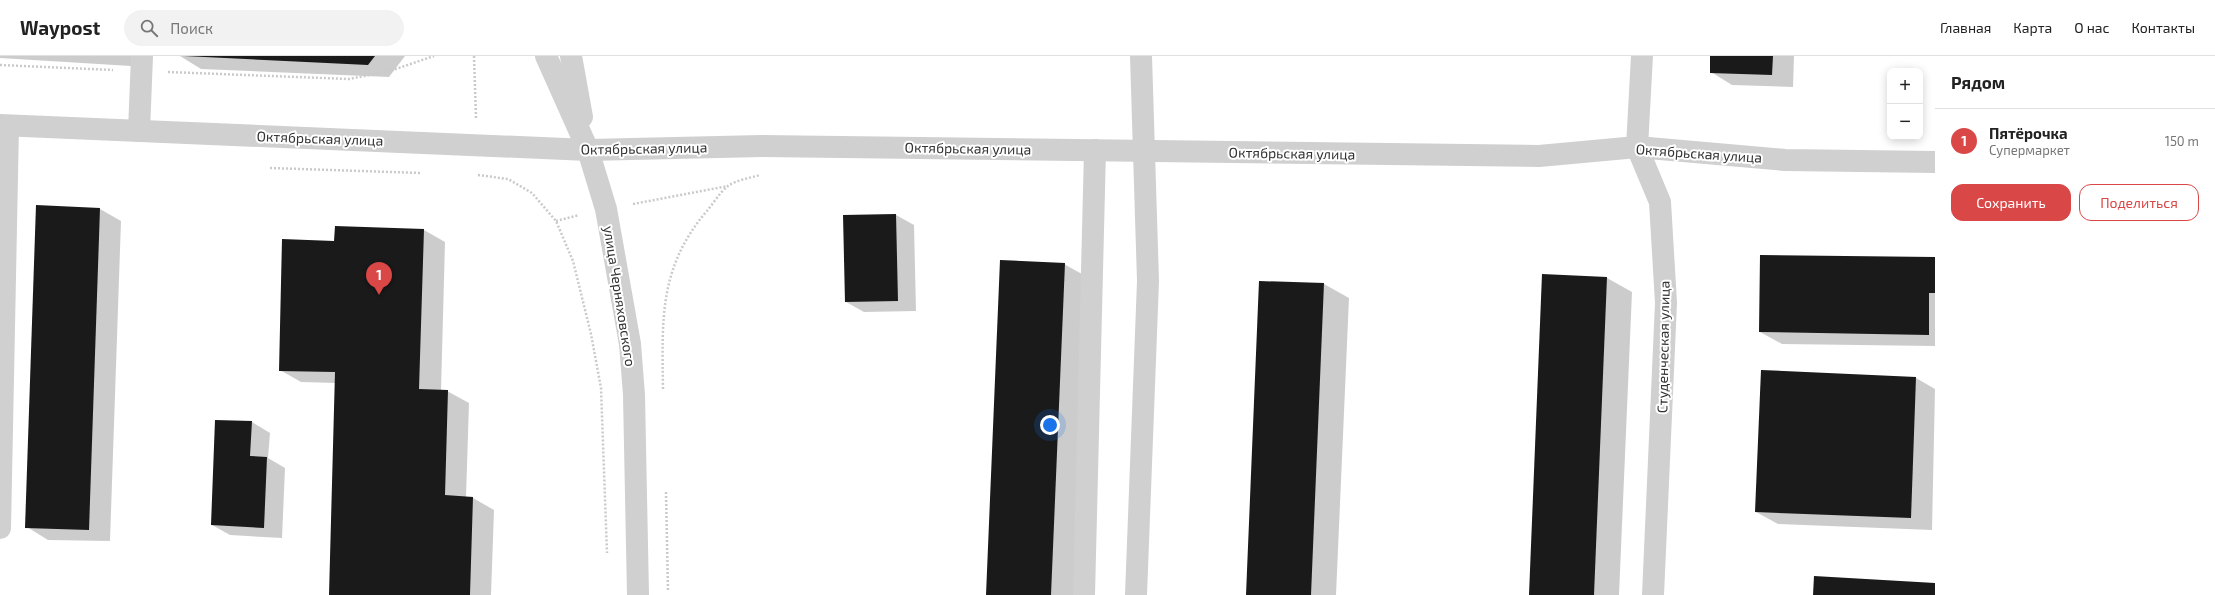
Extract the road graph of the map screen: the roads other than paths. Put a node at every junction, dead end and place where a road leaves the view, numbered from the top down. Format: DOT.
graph roads {
  1 [pos="546,56"];
  2 [pos="571,56"];
  3 [pos="1141,56"];
  4 [pos="1642,56"];
  5 [pos="141,64"];
  6 [pos="4,126"];
  7 [pos="139,131"];
  8 [pos="1637,147"];
  9 [pos="588,150"];
  10 [pos="1095,150"];
  11 [pos="1144,151"];
  12 [pos="1935,162"];
  13 [pos="0,528"];
  14 [pos="638,595"];
  15 [pos="1084,595"];
  16 [pos="1136,595"];
  17 [pos="1653,595"];
  1 -- 9 [label="street, улица Черняховского"];
  2 -- 9 [label="street"];
  3 -- 11 [label="street"];
  4 -- 8 [label="street, Студенческая улица"];
  5 -- 7 [label="street"];
  6 -- 7 [label="street, Октябрьская улица"];
  6 -- 13 [label="street"];
  7 -- 9 [label="street, Октябрьская улица"];
  8 -- 11 [label="street, Октябрьская улица"];
  8 -- 12 [label="street, Октябрьская улица"];
  8 -- 17 [label="street, Студенческая улица"];
  9 -- 10 [label="street, Октябрьская улица"];
  9 -- 14 [label="street, улица Черняховского"];
  10 -- 11 [label="street, Октябрьская улица"];
  10 -- 15 [label="street"];
  11 -- 16 [label="street"];
}
